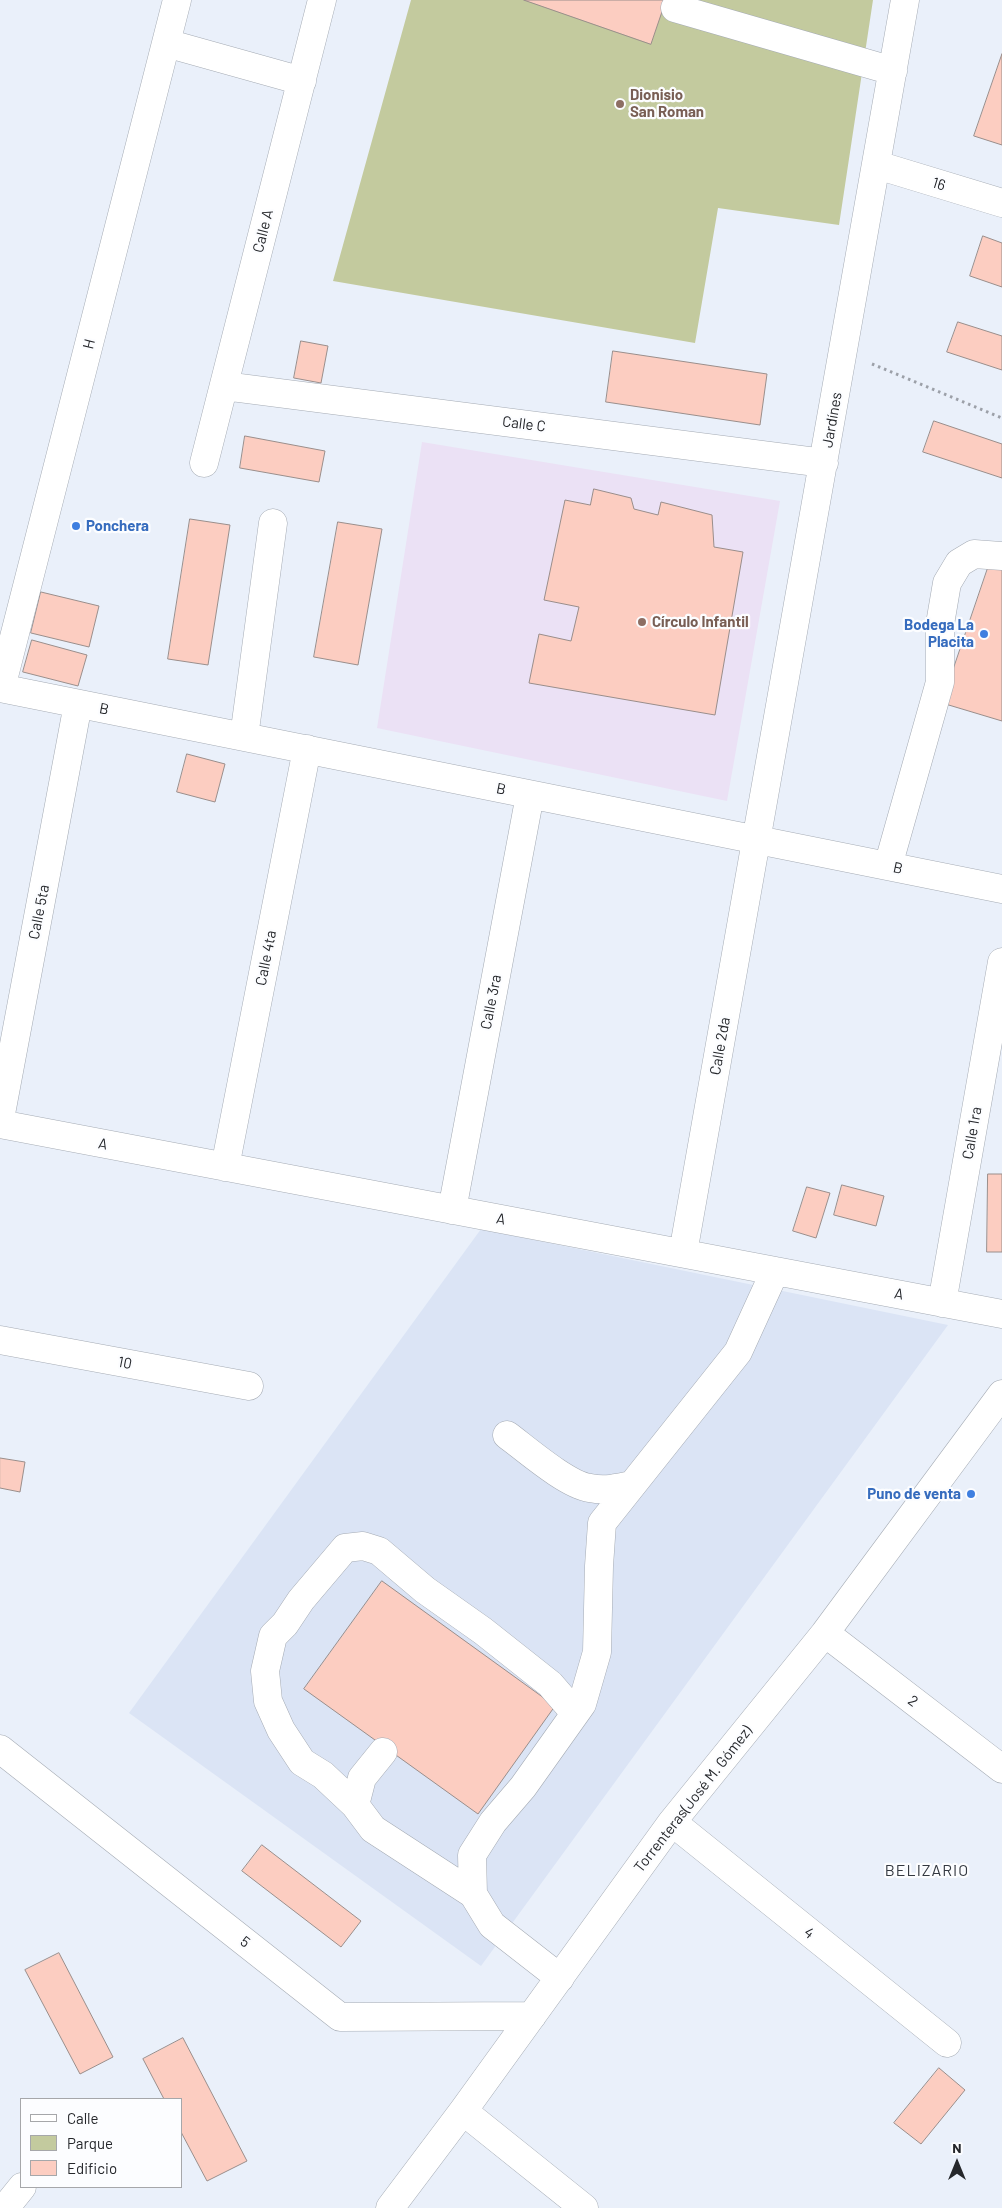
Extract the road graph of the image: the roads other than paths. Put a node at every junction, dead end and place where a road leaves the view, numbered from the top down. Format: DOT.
graph roads {
  1 [pos="177,0"];
  2 [pos="322,0"];
  3 [pos="905,0"];
  4 [pos="676,8"];
  5 [pos="166,42"];
  6 [pos="893,71"];
  7 [pos="302,81"];
  8 [pos="876,165"];
  9 [pos="1002,203"];
  10 [pos="224,386"];
  11 [pos="204,463"];
  12 [pos="824,463"];
  13 [pos="273,523"];
  14 [pos="1002,556"];
  15 [pos="1,688"];
  16 [pos="78,704"];
  17 [pos="244,737"];
  18 [pos="306,749"];
  19 [pos="530,794"];
  20 [pos="757,839"];
  21 [pos="888,866"];
  22 [pos="1002,889"];
  23 [pos="1002,962"];
  24 [pos="0,1119"];
  25 [pos="0,1124"];
  26 [pos="225,1167"];
  27 [pos="452,1210"];
  28 [pos="683,1253"];
  29 [pos="776,1271"];
  30 [pos="942,1303"];
  31 [pos="1002,1314"];
  32 [pos="0,1340"];
  33 [pos="249,1386"];
  34 [pos="998,1409"];
  35 [pos="507,1435"];
  36 [pos="632,1485"];
  37 [pos="825,1633"];
  38 [pos="576,1714"];
  39 [pos="0,1749"];
  40 [pos="383,1752"];
  41 [pos="1002,1770"];
  42 [pos="355,1805"];
  43 [pos="672,1822"];
  44 [pos="473,1894"];
  45 [pos="560,1978"];
  46 [pos="532,2016"];
  47 [pos="946,2044"];
  48 [pos="463,2111"];
  49 [pos="21,2188"];
  50 [pos="5,2208"];
  51 [pos="390,2208"];
  52 [pos="584,2208"];
  1 -- 5 [label="street, H"];
  2 -- 7 [label="street, Calle A"];
  3 -- 6 [label="street, Jardínes"];
  4 -- 6 [label="street"];
  5 -- 7 [label="street"];
  5 -- 15 [label="street, H"];
  6 -- 8 [label="street, Jardínes"];
  7 -- 10 [label="street, Calle A"];
  8 -- 9 [label="street, 16"];
  8 -- 12 [label="street, Jardínes"];
  10 -- 11 [label="street, Calle A"];
  10 -- 12 [label="street, Calle C"];
  12 -- 20 [label="street, Jardínes"];
  13 -- 17 [label="street"];
  14 -- 21 [label="street"];
  15 -- 16 [label="street, B"];
  16 -- 17 [label="street, B"];
  16 -- 24 [label="street, Calle 5ta"];
  17 -- 18 [label="street, B"];
  18 -- 19 [label="street, B"];
  18 -- 26 [label="street, Calle 4ta"];
  19 -- 20 [label="street, B"];
  19 -- 27 [label="street, Calle 3ra"];
  20 -- 21 [label="street, B"];
  20 -- 28 [label="street, Calle 2da"];
  21 -- 22 [label="street, B"];
  23 -- 30 [label="street, Calle 1ra"];
  25 -- 26 [label="street, A"];
  26 -- 27 [label="street, A"];
  27 -- 28 [label="street, A"];
  28 -- 29 [label="street, A"];
  29 -- 30 [label="street, A"];
  29 -- 36 [label="street"];
  30 -- 31 [label="street, A"];
  32 -- 33 [label="street, 10"];
  34 -- 37 [label="street, Torrenteras(José M. Gómez)"];
  35 -- 36 [label="street"];
  36 -- 38 [label="street"];
  37 -- 41 [label="street, 2"];
  37 -- 43 [label="street, Torrenteras(José M. Gómez)"];
  38 -- 42 [label="street"];
  38 -- 44 [label="street"];
  39 -- 46 [label="street, 5"];
  40 -- 42 [label="street"];
  42 -- 44 [label="street"];
  43 -- 45 [label="street, Torrenteras(José M. Gómez)"];
  43 -- 47 [label="street, 4"];
  44 -- 45 [label="street"];
  45 -- 46 [label="street, Torrenteras(José M. Gómez)"];
  46 -- 48 [label="street, Torrenteras(José M. Gómez)"];
  48 -- 51 [label="street, Torrenteras(José M. Gómez)"];
  48 -- 52 [label="street"];
  49 -- 50 [label="street"];
}
